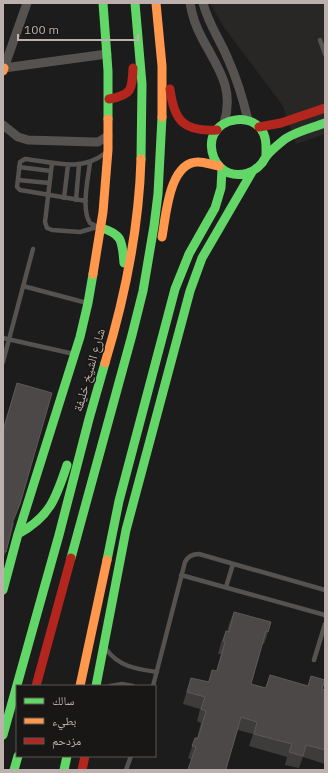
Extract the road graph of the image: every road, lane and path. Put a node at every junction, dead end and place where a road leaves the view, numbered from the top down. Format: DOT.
graph roads {
  1 [pos="27,3"];
  2 [pos="103,3"];
  3 [pos="135,3"];
  4 [pos="156,3"];
  5 [pos="190,3"];
  6 [pos="203,3"];
  7 [pos="320,40"];
  8 [pos="139,47"];
  9 [pos="107,54"];
  10 [pos="325,54"];
  11 [pos="162,56"];
  12 [pos="4,69"];
  13 [pos="109,99"];
  14 [pos="325,108"];
  15 [pos="248,120"];
  16 [pos="224,123"];
  17 [pos="325,123"];
  18 [pos="3,125"];
  19 [pos="259,126"];
  20 [pos="217,130"];
  21 [pos="108,136"];
  22 [pos="108,150"];
  23 [pos="266,156"];
  24 [pos="52,163"];
  25 [pos="90,163"];
  26 [pos="68,165"];
  27 [pos="79,165"];
  28 [pos="19,167"];
  29 [pos="220,167"];
  30 [pos="51,172"];
  31 [pos="252,172"];
  32 [pos="18,180"];
  33 [pos="49,183"];
  34 [pos="48,195"];
  35 [pos="64,198"];
  36 [pos="76,200"];
  37 [pos="86,201"];
  38 [pos="99,227"];
  39 [pos="161,244"];
  40 [pos="33,249"];
  41 [pos="156,265"];
  42 [pos="126,281"];
  43 [pos="23,286"];
  44 [pos="142,294"];
  45 [pos="88,303"];
  46 [pos="3,338"];
  47 [pos="9,339"];
  48 [pos="75,354"];
  49 [pos="3,362"];
  50 [pos="85,432"];
  51 [pos="119,501"];
  52 [pos="126,530"];
  53 [pos="18,534"];
  54 [pos="233,564"];
  55 [pos="181,575"];
  56 [pos="226,587"];
  57 [pos="3,590"];
  58 [pos="325,590"];
  59 [pos="325,615"];
  60 [pos="325,624"];
  61 [pos="103,645"];
  62 [pos="314,660"];
  63 [pos="157,672"];
  64 [pos="17,685"];
  65 [pos="36,685"];
  66 [pos="80,685"];
  67 [pos="96,685"];
  68 [pos="116,685"];
  69 [pos="127,685"];
  70 [pos="153,685"];
  71 [pos="16,689"];
  72 [pos="3,735"];
  73 [pos="18,757"];
  74 [pos="67,757"];
  75 [pos="70,757"];
  76 [pos="85,757"];
  77 [pos="131,757"];
  78 [pos="14,770"];
  79 [pos="64,770"];
  80 [pos="69,770"];
  81 [pos="82,770"];
  82 [pos="126,770"];
  1 -- 12 [label="street"];
  2 -- 9 [label="main road"];
  3 -- 8 [label="main road, شارع الشيخ خليفة"];
  4 -- 11 [label="main road"];
  5 -- 16 [label="street"];
  6 -- 15 [label="street"];
  7 -- 10 [label="lane"];
  8 -- 13 [label="main road"];
  8 -- 42 [label="main road, شارع الشيخ خليفة"];
  9 -- 12 [label="street"];
  9 -- 13 [label="main road"];
  11 -- 20 [label="main road"];
  11 -- 44 [label="main road"];
  13 -- 21 [label="main road"];
  14 -- 19 [label="main road"];
  15 -- 16 [label="main road"];
  15 -- 19 [label="main road"];
  16 -- 20 [label="main road"];
  17 -- 23 [label="main road"];
  18 -- 21 [label="street"];
  19 -- 23 [label="main road"];
  20 -- 29 [label="main road"];
  21 -- 22 [label="main road"];
  22 -- 25 [label="lane"];
  22 -- 38 [label="main road"];
  23 -- 31 [label="main road"];
  24 -- 26 [label="lane"];
  24 -- 28 [label="lane"];
  24 -- 30 [label="lane"];
  25 -- 27 [label="lane"];
  25 -- 37 [label="lane"];
  26 -- 27 [label="lane"];
  26 -- 35 [label="lane"];
  27 -- 36 [label="lane"];
  28 -- 30 [label="lane"];
  28 -- 32 [label="lane"];
  29 -- 31 [label="main road"];
  29 -- 39 [label="main road"];
  29 -- 51 [label="main road"];
  30 -- 33 [label="lane"];
  31 -- 52 [label="main road"];
  32 -- 33 [label="lane"];
  32 -- 34 [label="lane"];
  33 -- 34 [label="lane"];
  34 -- 35 [label="lane"];
  34 -- 38 [label="lane"];
  35 -- 36 [label="lane"];
  36 -- 37 [label="lane"];
  37 -- 38 [label="lane"];
  38 -- 42 [label="main road"];
  38 -- 45 [label="main road"];
  40 -- 43 [label="lane"];
  41 -- 44 [label="main road"];
  42 -- 50 [label="main road, شارع الشيخ خليفة"];
  43 -- 45 [label="lane"];
  43 -- 47 [label="lane"];
  44 -- 65 [label="main road"];
  45 -- 48 [label="main road"];
  46 -- 47 [label="lane"];
  47 -- 48 [label="lane"];
  47 -- 49 [label="lane"];
  48 -- 53 [label="main road"];
  50 -- 53 [label="main road"];
  50 -- 64 [label="main road, شارع الشيخ خليفة"];
  51 -- 52 [label="main road"];
  51 -- 66 [label="main road"];
  52 -- 61 [label="main road"];
  53 -- 57 [label="main road"];
  54 -- 55 [label="lane"];
  54 -- 56 [label="lane"];
  54 -- 58 [label="lane"];
  55 -- 56 [label="lane"];
  55 -- 63 [label="lane"];
  56 -- 59 [label="lane"];
  60 -- 62 [label="lane"];
  61 -- 63 [label="lane"];
  61 -- 67 [label="main road"];
  63 -- 70 [label="lane"];
  68 -- 69 [label="lane"];
  71 -- 72 [label="main road, شارع الشيخ خليفة"];
  73 -- 78 [label="main road"];
  74 -- 79 [label="main road"];
  75 -- 80 [label="main road"];
  76 -- 81 [label="main road"];
  77 -- 82 [label="lane"];
}
